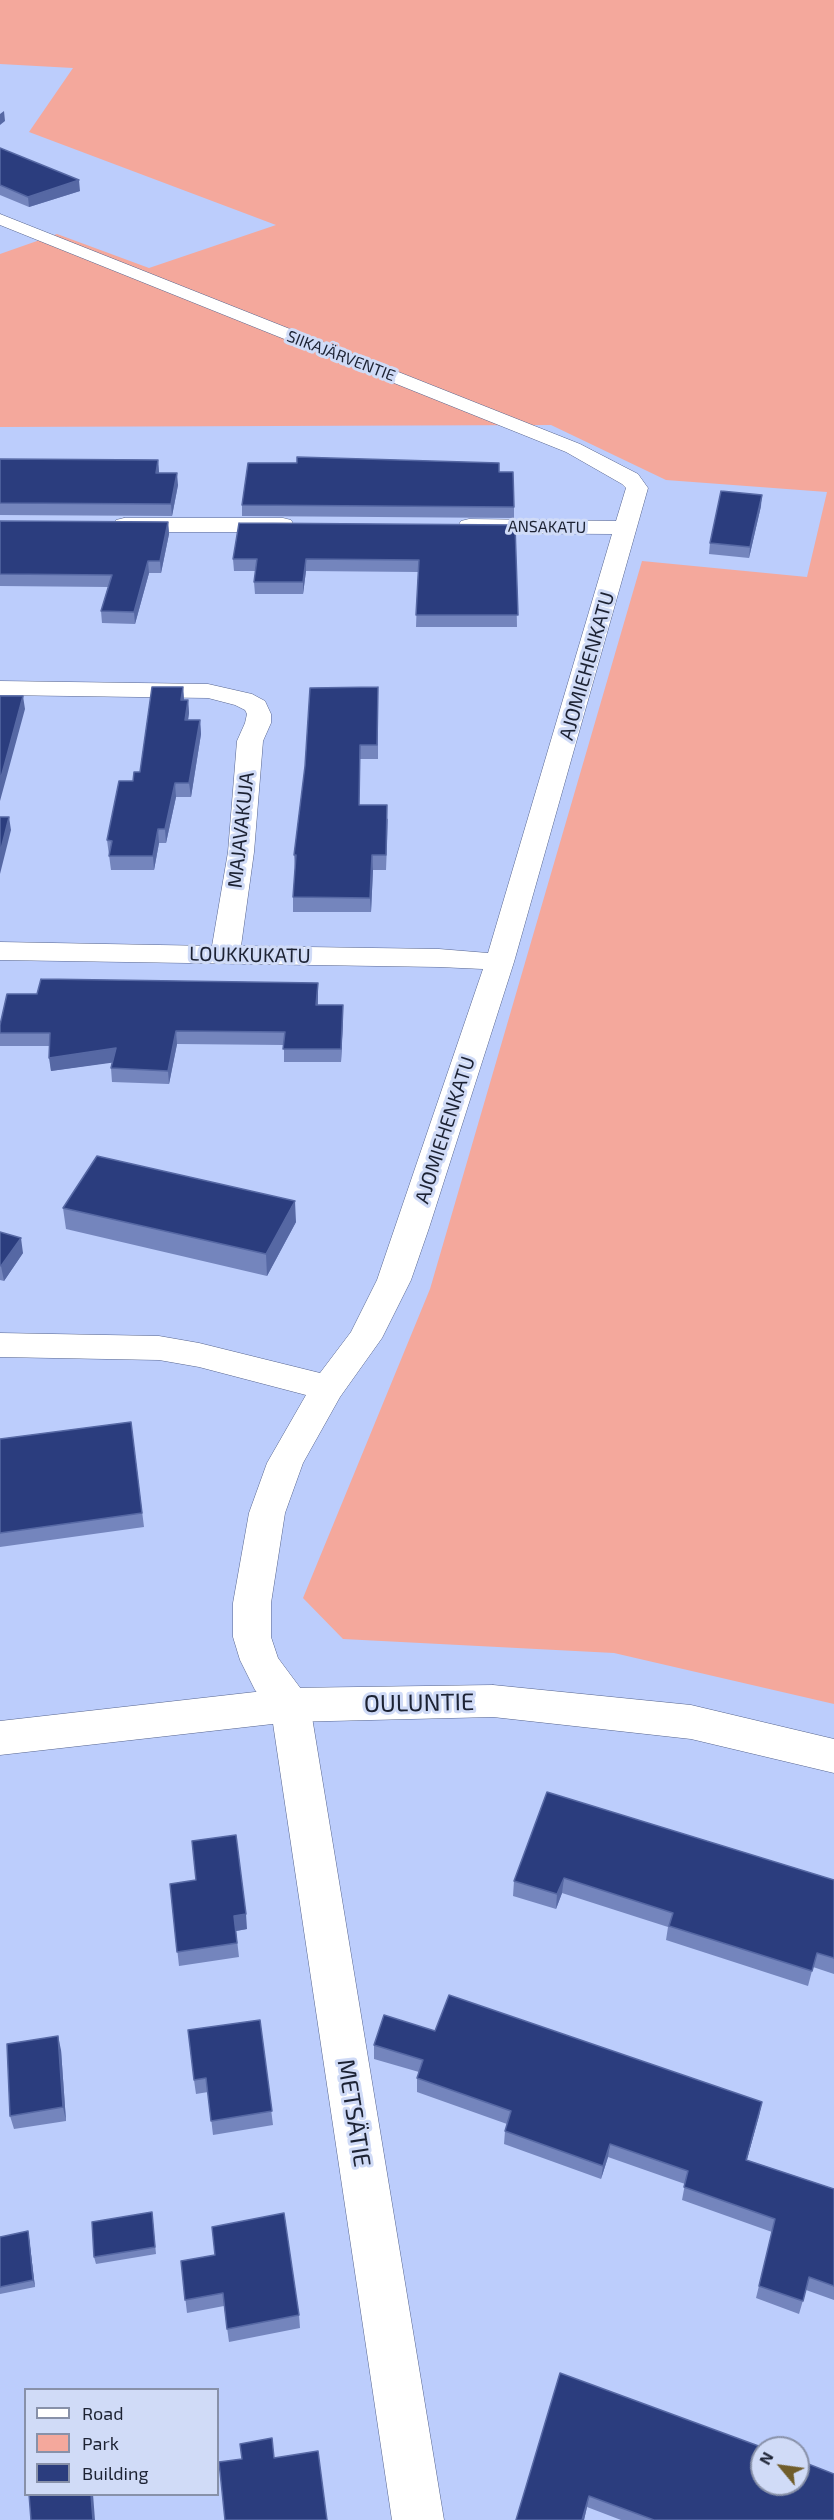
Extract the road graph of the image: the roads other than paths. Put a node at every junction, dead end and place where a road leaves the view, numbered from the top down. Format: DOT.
graph roads {
  1 [pos="0,219"];
  2 [pos="103,525"];
  3 [pos="310,525"];
  4 [pos="452,526"];
  5 [pos="627,528"];
  6 [pos="0,688"];
  7 [pos="0,951"];
  8 [pos="225,955"];
  9 [pos="500,962"];
  10 [pos="0,1345"];
  11 [pos="328,1388"];
  12 [pos="290,1705"];
  13 [pos="0,1738"];
  14 [pos="834,1756"];
  15 [pos="418,2520"];
  1 -- 5 [label="street, SIIKAJÄRVENTIE"];
  2 -- 3 [label="street"];
  4 -- 5 [label="street, ANSAKATU"];
  5 -- 9 [label="street, AJOMIEHENKATU"];
  6 -- 8 [label="street, MAJAVAKUJA"];
  7 -- 8 [label="street, LOUKKUKATU"];
  8 -- 9 [label="street, LOUKKUKATU"];
  9 -- 11 [label="street, AJOMIEHENKATU"];
  10 -- 11 [label="street"];
  11 -- 12 [label="street, AJOMIEHENKATU"];
  12 -- 13 [label="street, OULUNTIE"];
  12 -- 14 [label="street, OULUNTIE"];
  12 -- 15 [label="street, METSÄTIE"];
}
